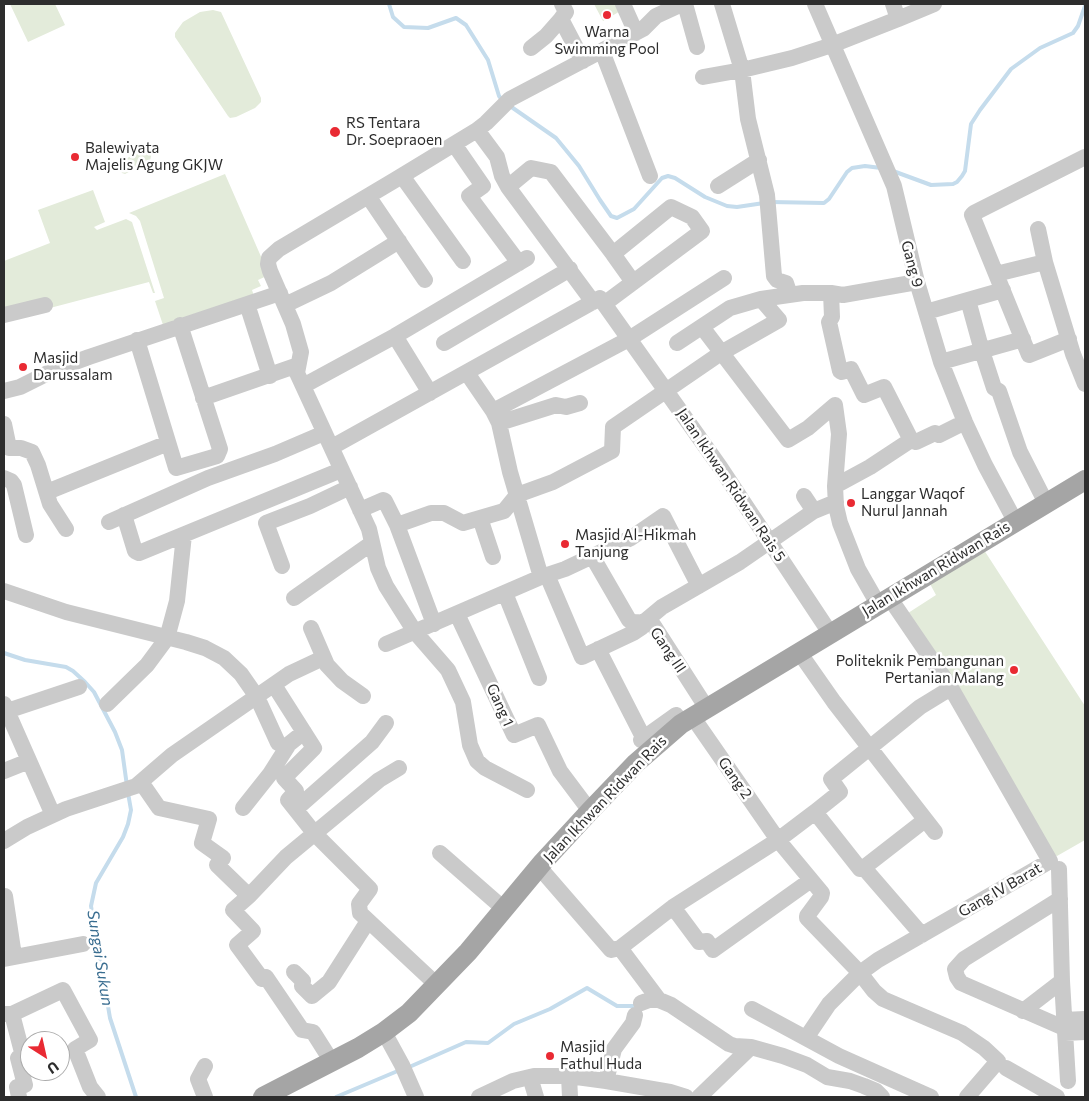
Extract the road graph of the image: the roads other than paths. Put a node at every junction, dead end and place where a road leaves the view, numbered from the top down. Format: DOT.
graph roads {
  1 [pos="623,4"];
  2 [pos="683,4"];
  3 [pos="722,4"];
  4 [pos="815,4"];
  5 [pos="934,4"];
  6 [pos="561,11"];
  7 [pos="895,11"];
  8 [pos="636,33"];
  9 [pos="832,44"];
  10 [pos="697,47"];
  11 [pos="531,48"];
  12 [pos="602,51"];
  13 [pos="583,61"];
  14 [pos="742,70"];
  15 [pos="703,77"];
  16 [pos="477,130"];
  17 [pos="454,144"];
  18 [pos="1085,157"];
  19 [pos="759,160"];
  20 [pos="402,176"];
  21 [pos="650,176"];
  22 [pos="508,186"];
  23 [pos="718,186"];
  24 [pos="368,196"];
  25 [pos="1038,229"];
  26 [pos="398,241"];
  27 [pos="614,254"];
  28 [pos="463,261"];
  29 [pos="1045,262"];
  30 [pos="570,269"];
  31 [pos="996,274"];
  32 [pos="724,278"];
  33 [pos="425,280"];
  34 [pos="633,282"];
  35 [pos="917,282"];
  36 [pos="1003,290"];
  37 [pos="831,293"];
  38 [pos="790,295"];
  39 [pos="283,299"];
  40 [pos="761,299"];
  41 [pos="968,300"];
  42 [pos="599,303"];
  43 [pos="247,304"];
  44 [pos="45,305"];
  45 [pos="926,312"];
  46 [pos="4,315"];
  47 [pos="180,325"];
  48 [pos="702,327"];
  49 [pos="395,336"];
  50 [pos="1023,339"];
  51 [pos="1069,339"];
  52 [pos="137,340"];
  53 [pos="629,340"];
  54 [pos="444,343"];
  55 [pos="676,343"];
  56 [pos="982,351"];
  57 [pos="720,352"];
  58 [pos="941,362"];
  59 [pos="298,366"];
  60 [pos="467,373"];
  61 [pos="270,376"];
  62 [pos="1085,384"];
  63 [pos="304,386"];
  64 [pos="4,391"];
  65 [pos="666,391"];
  66 [pos="430,393"];
  67 [pos="203,398"];
  68 [pos="580,403"];
  69 [pos="496,417"];
  70 [pos="965,422"];
  71 [pos="4,424"];
  72 [pos="328,440"];
  73 [pos="911,440"];
  74 [pos="168,443"];
  75 [pos="7,449"];
  76 [pos="202,460"];
  77 [pos="342,470"];
  78 [pos="4,478"];
  79 [pos="208,478"];
  80 [pos="1085,480"];
  81 [pos="350,487"];
  82 [pos="47,492"];
  83 [pos="835,494"];
  84 [pos="517,495"];
  85 [pos="804,496"];
  86 [pos="1046,503"];
  87 [pos="259,504"];
  88 [pos="360,510"];
  89 [pos="814,511"];
  90 [pos="124,515"];
  91 [pos="480,518"];
  92 [pos="1015,521"];
  93 [pos="109,522"];
  94 [pos="266,523"];
  95 [pos="397,525"];
  96 [pos="66,529"];
  97 [pos="26,535"];
  98 [pos="184,535"];
  99 [pos="769,541"];
  100 [pos="372,543"];
  101 [pos="592,556"];
  102 [pos="493,557"];
  103 [pos="282,566"];
  104 [pos="544,576"];
  105 [pos="699,586"];
  106 [pos="4,591"];
  107 [pos="504,593"];
  108 [pos="294,598"];
  109 [pos="884,600"];
  110 [pos="457,614"];
  111 [pos="644,622"];
  112 [pos="434,624"];
  113 [pos="311,628"];
  114 [pos="415,632"];
  115 [pos="830,633"];
  116 [pos="167,638"];
  117 [pos="386,644"];
  118 [pos="598,649"];
  119 [pos="799,652"];
  120 [pos="323,658"];
  121 [pos="539,678"];
  122 [pos="274,685"];
  123 [pos="79,687"];
  124 [pos="952,688"];
  125 [pos="363,696"];
  126 [pos="257,697"];
  127 [pos="107,704"];
  128 [pos="5,708"];
  129 [pos="693,716"];
  130 [pos="386,723"];
  131 [pos="304,732"];
  132 [pos="278,743"];
  133 [pos="638,748"];
  134 [pos="870,748"];
  135 [pos="30,761"];
  136 [pos="400,768"];
  137 [pos="4,771"];
  138 [pos="139,784"];
  139 [pos="527,790"];
  140 [pos="242,808"];
  141 [pos="296,809"];
  142 [pos="590,811"];
  143 [pos="815,812"];
  144 [pos="53,815"];
  145 [pos="315,834"];
  146 [pos="778,840"];
  147 [pos="4,841"];
  148 [pos="440,853"];
  149 [pos="539,867"];
  150 [pos="864,868"];
  151 [pos="1059,869"];
  152 [pos="811,880"];
  153 [pos="4,896"];
  154 [pos="249,896"];
  155 [pos="1060,899"];
  156 [pos="674,907"];
  157 [pos="504,909"];
  158 [pos="365,918"];
  159 [pos="922,935"];
  160 [pos="83,944"];
  161 [pos="620,948"];
  162 [pos="9,957"];
  163 [pos="294,972"];
  164 [pos="860,973"];
  165 [pos="1062,981"];
  166 [pos="437,985"];
  167 [pos="659,1000"];
  168 [pos="752,1008"];
  169 [pos="1023,1011"];
  170 [pos="8,1014"];
  171 [pos="1085,1019"];
  172 [pos="1064,1027"];
  173 [pos="384,1032"];
  174 [pos="1085,1032"];
  175 [pos="806,1038"];
  176 [pos="749,1050"];
  177 [pos="332,1062"];
  178 [pos="204,1066"];
  179 [pos="1006,1068"];
  180 [pos="568,1076"];
  181 [pos="530,1077"];
  182 [pos="606,1081"];
  183 [pos="1068,1081"];
  184 [pos="13,1092"];
  185 [pos="272,1095"];
  186 [pos="98,1097"];
  187 [pos="205,1097"];
  188 [pos="416,1097"];
  189 [pos="479,1097"];
  190 [pos="536,1097"];
  191 [pos="570,1097"];
  192 [pos="686,1097"];
  193 [pos="699,1097"];
  194 [pos="882,1097"];
  195 [pos="931,1097"];
  196 [pos="967,1097"];
  197 [pos="1057,1097"];
  1 -- 8 [label="street"];
  2 -- 8 [label="street"];
  2 -- 10 [label="street"];
  3 -- 14 [label="street"];
  4 -- 9 [label="street, Gang 9"];
  5 -- 7 [label="street"];
  6 -- 11 [label="street"];
  6 -- 13 [label="street"];
  7 -- 9 [label="street"];
  8 -- 12 [label="street"];
  9 -- 14 [label="street"];
  9 -- 35 [label="street, Gang 9"];
  12 -- 13 [label="street"];
  12 -- 21 [label="street"];
  13 -- 16 [label="street"];
  14 -- 15 [label="street"];
  14 -- 19 [label="street"];
  16 -- 17 [label="street"];
  16 -- 22 [label="street, Jalan Ikhwan Ridwan Rais 5"];
  17 -- 20 [label="street"];
  17 -- 49 [label="street"];
  18 -- 31 [label="street"];
  19 -- 23 [label="street"];
  19 -- 38 [label="street"];
  20 -- 24 [label="street"];
  20 -- 28 [label="street"];
  22 -- 27 [label="street"];
  22 -- 30 [label="street, Jalan Ikhwan Ridwan Rais 5"];
  24 -- 26 [label="street"];
  24 -- 39 [label="street"];
  25 -- 29 [label="street"];
  26 -- 33 [label="street"];
  26 -- 39 [label="street"];
  27 -- 34 [label="street"];
  27 -- 34 [label="street"];
  29 -- 31 [label="street"];
  29 -- 51 [label="street"];
  30 -- 42 [label="street, Jalan Ikhwan Ridwan Rais 5"];
  30 -- 54 [label="street"];
  31 -- 36 [label="street"];
  32 -- 53 [label="street"];
  34 -- 42 [label="street"];
  35 -- 37 [label="street"];
  35 -- 45 [label="street, Gang 9"];
  36 -- 41 [label="street"];
  36 -- 50 [label="street"];
  37 -- 38 [label="street"];
  37 -- 73 [label="street"];
  38 -- 40 [label="street"];
  39 -- 43 [label="street"];
  39 -- 59 [label="street"];
  40 -- 48 [label="street"];
  40 -- 57 [label="street"];
  41 -- 45 [label="street"];
  41 -- 56 [label="street"];
  42 -- 53 [label="street, Jalan Ikhwan Ridwan Rais 5"];
  42 -- 60 [label="street"];
  43 -- 47 [label="street"];
  43 -- 61 [label="street"];
  44 -- 46 [label="street"];
  45 -- 58 [label="street, Gang 9"];
  47 -- 52 [label="street"];
  47 -- 67 [label="street"];
  48 -- 55 [label="street"];
  48 -- 57 [label="street"];
  49 -- 63 [label="street"];
  49 -- 66 [label="street"];
  50 -- 51 [label="street"];
  50 -- 56 [label="street"];
  51 -- 62 [label="street"];
  52 -- 64 [label="street"];
  52 -- 74 [label="street"];
  53 -- 65 [label="street, Jalan Ikhwan Ridwan Rais 5"];
  53 -- 69 [label="street"];
  56 -- 58 [label="street"];
  56 -- 86 [label="street"];
  57 -- 65 [label="street"];
  57 -- 83 [label="street, Gang IV Barat"];
  58 -- 70 [label="street, Gang 9"];
  59 -- 61 [label="street"];
  59 -- 63 [label="street"];
  60 -- 66 [label="street"];
  60 -- 69 [label="street"];
  61 -- 67 [label="street"];
  63 -- 72 [label="street"];
  65 -- 84 [label="street"];
  65 -- 99 [label="street, Jalan Ikhwan Ridwan Rais 5"];
  66 -- 72 [label="street"];
  67 -- 76 [label="street"];
  68 -- 69 [label="street"];
  69 -- 84 [label="street"];
  70 -- 73 [label="street"];
  70 -- 92 [label="street, Gang 9"];
  71 -- 75 [label="street"];
  72 -- 77 [label="street"];
  72 -- 79 [label="street"];
  73 -- 83 [label="street"];
  74 -- 76 [label="street"];
  74 -- 82 [label="street"];
  75 -- 82 [label="street"];
  76 -- 79 [label="street"];
  77 -- 81 [label="street"];
  77 -- 87 [label="street"];
  78 -- 97 [label="street"];
  79 -- 90 [label="street"];
  80 -- 86 [label="main road, Jalan Ikhwan Ridwan Rais"];
  81 -- 88 [label="street"];
  81 -- 94 [label="street"];
  82 -- 96 [label="street"];
  83 -- 89 [label="street"];
  83 -- 109 [label="street, Gang IV Barat"];
  84 -- 91 [label="street"];
  84 -- 104 [label="street"];
  85 -- 89 [label="street"];
  86 -- 92 [label="main road, Jalan Ikhwan Ridwan Rais"];
  87 -- 94 [label="street"];
  87 -- 98 [label="street"];
  88 -- 95 [label="street"];
  88 -- 100 [label="street"];
  89 -- 99 [label="street"];
  90 -- 93 [label="street"];
  90 -- 98 [label="street"];
  91 -- 95 [label="street"];
  91 -- 102 [label="street"];
  92 -- 109 [label="main road, Jalan Ikhwan Ridwan Rais"];
  94 -- 103 [label="street"];
  95 -- 112 [label="street"];
  98 -- 116 [label="street"];
  99 -- 105 [label="street"];
  99 -- 115 [label="street, Jalan Ikhwan Ridwan Rais 5"];
  100 -- 108 [label="street"];
  100 -- 114 [label="street"];
  101 -- 104 [label="street"];
  101 -- 105 [label="street"];
  101 -- 111 [label="street, Gang III"];
  104 -- 107 [label="street"];
  104 -- 118 [label="street"];
  105 -- 111 [label="street"];
  106 -- 116 [label="street"];
  107 -- 110 [label="street"];
  107 -- 121 [label="street"];
  109 -- 115 [label="main road, Jalan Ikhwan Ridwan Rais"];
  109 -- 124 [label="street, Gang IV Barat"];
  110 -- 112 [label="street"];
  110 -- 142 [label="street, Gang 1"];
  111 -- 118 [label="street"];
  111 -- 129 [label="street, Gang III"];
  112 -- 114 [label="street"];
  113 -- 120 [label="street"];
  114 -- 117 [label="street"];
  114 -- 139 [label="street"];
  115 -- 119 [label="main road, Jalan Ikhwan Ridwan Rais"];
  116 -- 126 [label="street"];
  116 -- 127 [label="street"];
  118 -- 133 [label="street"];
  119 -- 129 [label="main road, Jalan Ikhwan Ridwan Rais"];
  119 -- 134 [label="street"];
  120 -- 122 [label="street"];
  120 -- 125 [label="street"];
  122 -- 126 [label="street"];
  122 -- 131 [label="street"];
  123 -- 128 [label="street"];
  124 -- 134 [label="street"];
  124 -- 159 [label="street, Gang IV Barat"];
  126 -- 132 [label="street"];
  126 -- 138 [label="street"];
  128 -- 135 [label="street"];
  129 -- 133 [label="main road, Jalan Ikhwan Ridwan Rais"];
  129 -- 133 [label="street"];
  129 -- 146 [label="street, Gang 2"];
  130 -- 141 [label="street"];
  131 -- 140 [label="street"];
  131 -- 141 [label="street"];
  133 -- 142 [label="main road, Jalan Ikhwan Ridwan Rais"];
  134 -- 143 [label="street"];
  134 -- 150 [label="street"];
  135 -- 137 [label="street"];
  135 -- 144 [label="street"];
  136 -- 145 [label="street"];
  138 -- 144 [label="street"];
  138 -- 154 [label="street"];
  141 -- 145 [label="street"];
  142 -- 149 [label="main road, Jalan Ikhwan Ridwan Rais"];
  143 -- 146 [label="street"];
  143 -- 150 [label="street"];
  144 -- 147 [label="street"];
  145 -- 154 [label="street"];
  145 -- 158 [label="street"];
  146 -- 152 [label="street"];
  146 -- 156 [label="street"];
  148 -- 157 [label="street"];
  149 -- 157 [label="main road, Jalan Ikhwan Ridwan Rais"];
  149 -- 161 [label="street"];
  150 -- 159 [label="street"];
  151 -- 155 [label="street"];
  152 -- 156 [label="street"];
  152 -- 164 [label="street"];
  153 -- 162 [label="street"];
  154 -- 177 [label="street"];
  155 -- 165 [label="street"];
  155 -- 169 [label="street"];
  156 -- 161 [label="street"];
  157 -- 166 [label="main road, Jalan Ikhwan Ridwan Rais"];
  158 -- 163 [label="street"];
  158 -- 166 [label="street"];
  159 -- 164 [label="street, Gang IV Barat"];
  160 -- 162 [label="street"];
  161 -- 167 [label="street"];
  164 -- 175 [label="street, Gang IV Barat"];
  164 -- 196 [label="street"];
  165 -- 169 [label="street"];
  165 -- 172 [label="street"];
  166 -- 173 [label="main road, Jalan Ikhwan Ridwan Rais"];
  167 -- 176 [label="street"];
  167 -- 182 [label="street"];
  168 -- 175 [label="street"];
  169 -- 172 [label="street"];
  170 -- 184 [label="street"];
  170 -- 186 [label="street"];
  171 -- 172 [label="street"];
  172 -- 174 [label="street"];
  172 -- 183 [label="street"];
  173 -- 177 [label="main road, Jalan Ikhwan Ridwan Rais"];
  173 -- 188 [label="street"];
  175 -- 195 [label="street"];
  176 -- 193 [label="street"];
  176 -- 194 [label="street"];
  177 -- 185 [label="main road, Jalan Ikhwan Ridwan Rais"];
  178 -- 187 [label="street"];
  179 -- 197 [label="street"];
  180 -- 181 [label="street"];
  180 -- 182 [label="street"];
  180 -- 191 [label="street"];
  181 -- 189 [label="street"];
  181 -- 190 [label="street"];
  182 -- 192 [label="street"];
}
